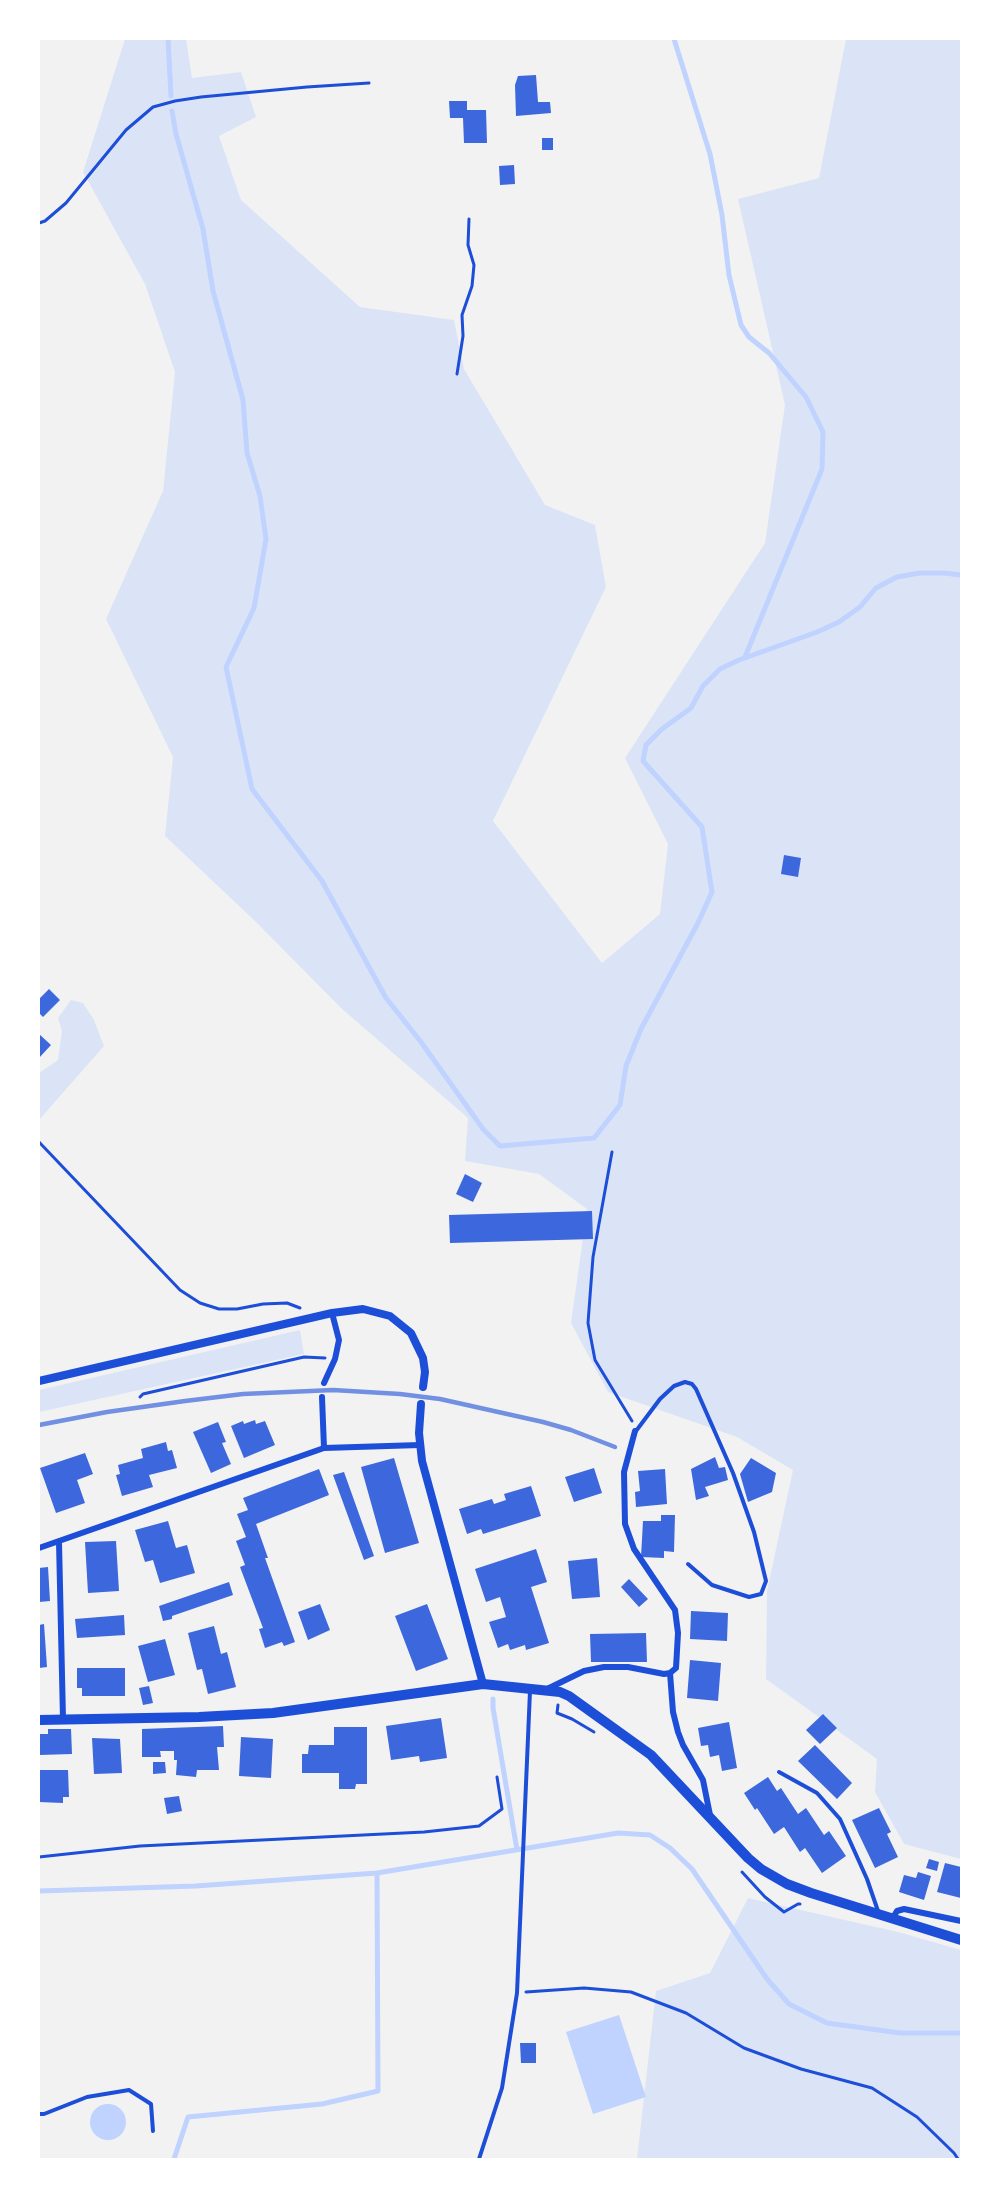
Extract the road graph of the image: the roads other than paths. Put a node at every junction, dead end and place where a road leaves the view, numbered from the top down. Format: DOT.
graph roads {
  1 [pos="332,1313"];
  2 [pos="39,1381"];
  3 [pos="324,1383"];
  4 [pos="423,1387"];
  5 [pos="322,1397"];
  6 [pos="421,1404"];
  7 [pos="635,1431"];
  8 [pos="420,1445"];
  9 [pos="324,1448"];
  10 [pos="59,1542"];
  11 [pos="39,1548"];
  12 [pos="688,1563"];
  13 [pos="670,1673"];
  14 [pos="483,1684"];
  15 [pos="531,1688"];
  16 [pos="546,1689"];
  17 [pos="63,1719"];
  18 [pos="39,1720"];
  19 [pos="779,1772"];
  20 [pos="711,1818"];
  21 [pos="879,1915"];
  22 [pos="892,1919"];
  23 [pos="961,1921"];
  24 [pos="961,1940"];
  25 [pos="39,2114"];
  26 [pos="153,2131"];
  27 [pos="479,2159"];
  1 -- 2 [label="street"];
  1 -- 3 [label="street"];
  1 -- 4 [label="street"];
  5 -- 9 [label="street"];
  6 -- 8 [label="street"];
  7 -- 12 [label="lane"];
  7 -- 13 [label="street"];
  8 -- 9 [label="street"];
  8 -- 14 [label="street"];
  9 -- 10 [label="street"];
  10 -- 11 [label="street"];
  10 -- 17 [label="street"];
  13 -- 16 [label="street"];
  13 -- 20 [label="street"];
  14 -- 15 [label="main road"];
  14 -- 17 [label="main road"];
  15 -- 16 [label="main road"];
  15 -- 27 [label="lane"];
  16 -- 20 [label="main road"];
  17 -- 18 [label="main road"];
  19 -- 21 [label="lane"];
  20 -- 21 [label="main road"];
  21 -- 22 [label="main road"];
  22 -- 23 [label="street"];
  22 -- 24 [label="main road"];
  25 -- 26 [label="lane"];
}
